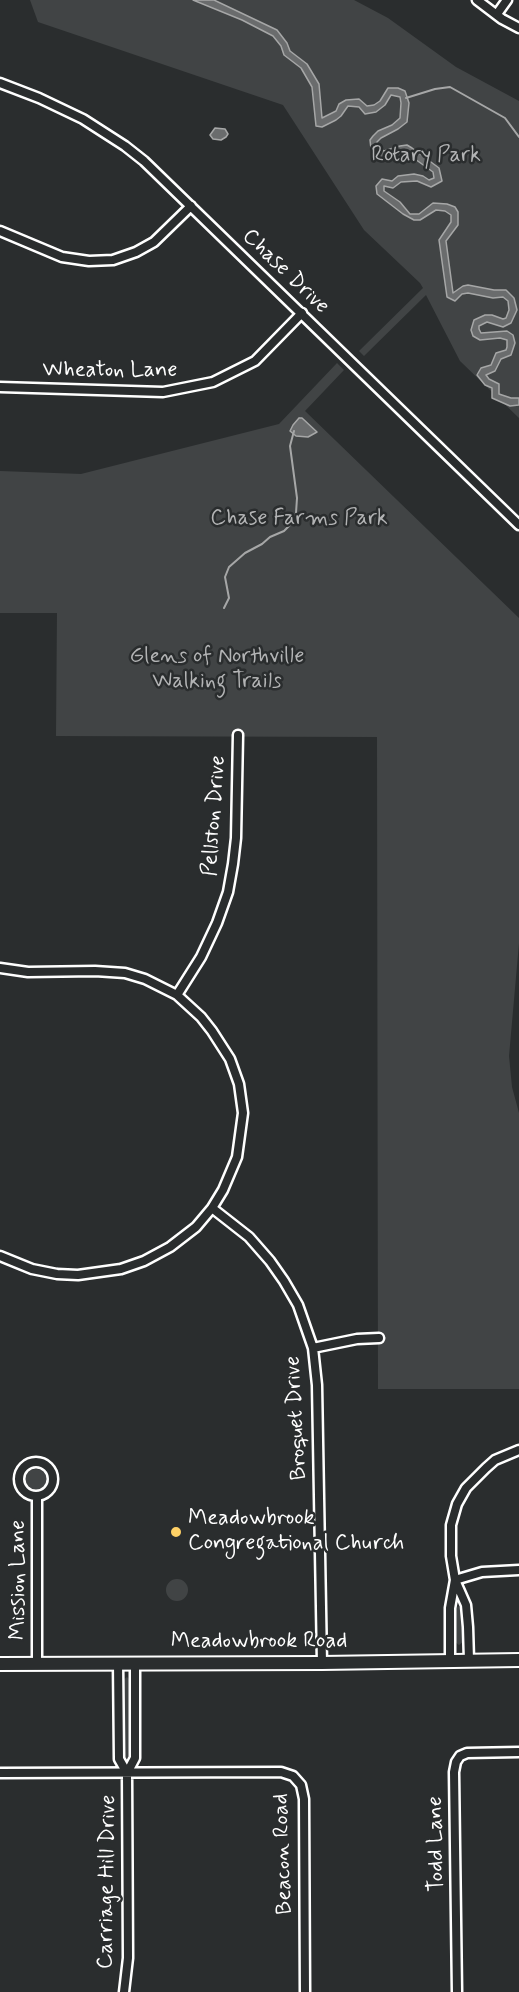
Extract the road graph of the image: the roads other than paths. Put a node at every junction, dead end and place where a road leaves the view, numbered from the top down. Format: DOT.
graph roads {
  1 [pos="477,0"];
  2 [pos="507,0"];
  3 [pos="497,14"];
  4 [pos="519,28"];
  5 [pos="0,83"];
  6 [pos="191,206"];
  7 [pos="0,231"];
  8 [pos="302,314"];
  9 [pos="0,387"];
  10 [pos="519,525"];
  11 [pos="238,735"];
  12 [pos="0,968"];
  13 [pos="177,995"];
  14 [pos="212,1208"];
  15 [pos="0,1256"];
  16 [pos="379,1338"];
  17 [pos="313,1348"];
  18 [pos="519,1450"];
  19 [pos="37,1496"];
  20 [pos="519,1570"];
  21 [pos="455,1580"];
  22 [pos="450,1660"];
  23 [pos="469,1660"];
  24 [pos="519,1660"];
  25 [pos="321,1663"];
  26 [pos="0,1664"];
  27 [pos="37,1664"];
  28 [pos="118,1664"];
  29 [pos="135,1664"];
  30 [pos="519,1752"];
  31 [pos="0,1773"];
  32 [pos="128,1773"];
  33 [pos="124,1992"];
  34 [pos="305,1992"];
  35 [pos="457,1992"];
  1 -- 3 [label="street"];
  2 -- 3 [label="street"];
  3 -- 4 [label="street"];
  5 -- 6 [label="street, Chase Drive"];
  6 -- 7 [label="street"];
  6 -- 8 [label="street, Chase Drive"];
  8 -- 9 [label="street, Wheaton Lane"];
  8 -- 10 [label="street, Chase Drive"];
  11 -- 13 [label="street, Pellston Drive"];
  12 -- 13 [label="street"];
  13 -- 14 [label="street"];
  14 -- 15 [label="street"];
  14 -- 17 [label="street, Broquet Drive"];
  16 -- 17 [label="street"];
  17 -- 25 [label="street, Broquet Drive"];
  18 -- 21 [label="street"];
  19 -- 19 [label="street, Mission Lane"];
  19 -- 27 [label="street, Mission Lane"];
  20 -- 21 [label="street"];
  21 -- 22 [label="street"];
  21 -- 23 [label="street"];
  22 -- 23 [label="street, Meadowbrook Road"];
  22 -- 25 [label="street, Meadowbrook Road"];
  23 -- 24 [label="street, Meadowbrook Road"];
  25 -- 29 [label="street, Meadowbrook Road"];
  26 -- 27 [label="street, Meadowbrook Road"];
  27 -- 28 [label="street, Meadowbrook Road"];
  28 -- 29 [label="street, Meadowbrook Road"];
  28 -- 32 [label="street, Carriage Hill Drive"];
  29 -- 32 [label="street, Carriage Hill Drive"];
  30 -- 35 [label="street, Todd Lane"];
  31 -- 32 [label="street, Beacon Road"];
  32 -- 33 [label="street, Carriage Hill Drive"];
  32 -- 34 [label="street, Beacon Road"];
}
